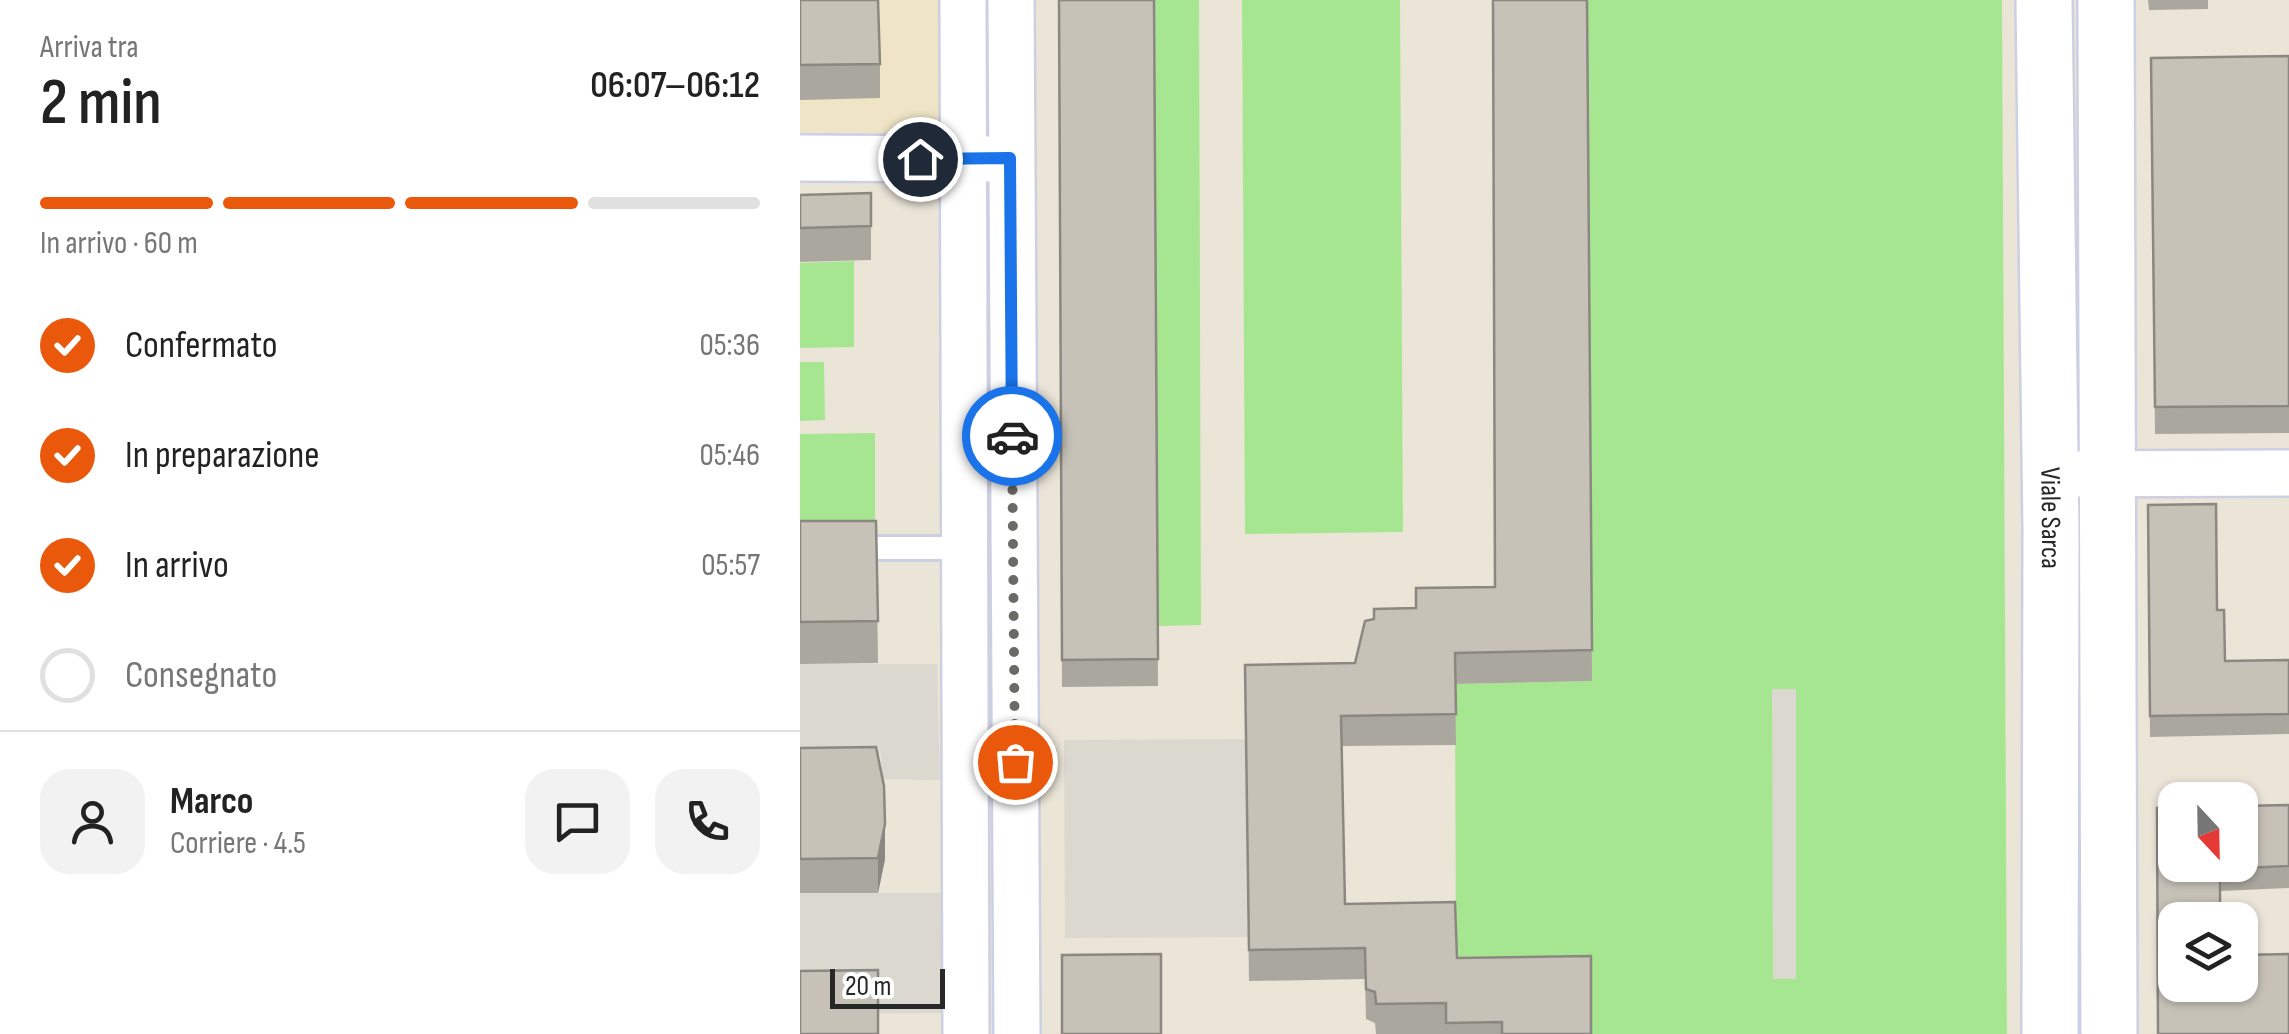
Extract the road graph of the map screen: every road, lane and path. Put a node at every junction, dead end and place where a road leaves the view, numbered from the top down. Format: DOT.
graph roads {
  1 [pos="963,0"];
  2 [pos="1011,0"];
  3 [pos="2044,0"];
  4 [pos="2106,0"];
  5 [pos="800,158"];
  6 [pos="1010,158"];
  7 [pos="962,159"];
  8 [pos="2109,473"];
  9 [pos="2289,473"];
  10 [pos="2049,474"];
  11 [pos="800,548"];
  12 [pos="964,548"];
  13 [pos="966,1034"];
  14 [pos="1017,1034"];
  15 [pos="2050,1034"];
  16 [pos="2109,1034"];
  1 -- 7 [label="street"];
  2 -- 6 [label="street"];
  3 -- 10 [label="street, Viale Sarca"];
  4 -- 8 [label="street, Viale Sarca"];
  5 -- 7 [label="street"];
  6 -- 7 [label="street"];
  6 -- 14 [label="street"];
  7 -- 12 [label="street"];
  8 -- 9 [label="street"];
  8 -- 10 [label="street"];
  8 -- 16 [label="street, Viale Sarca"];
  10 -- 15 [label="street, Viale Sarca"];
  11 -- 12 [label="lane"];
  12 -- 13 [label="street"];
}
